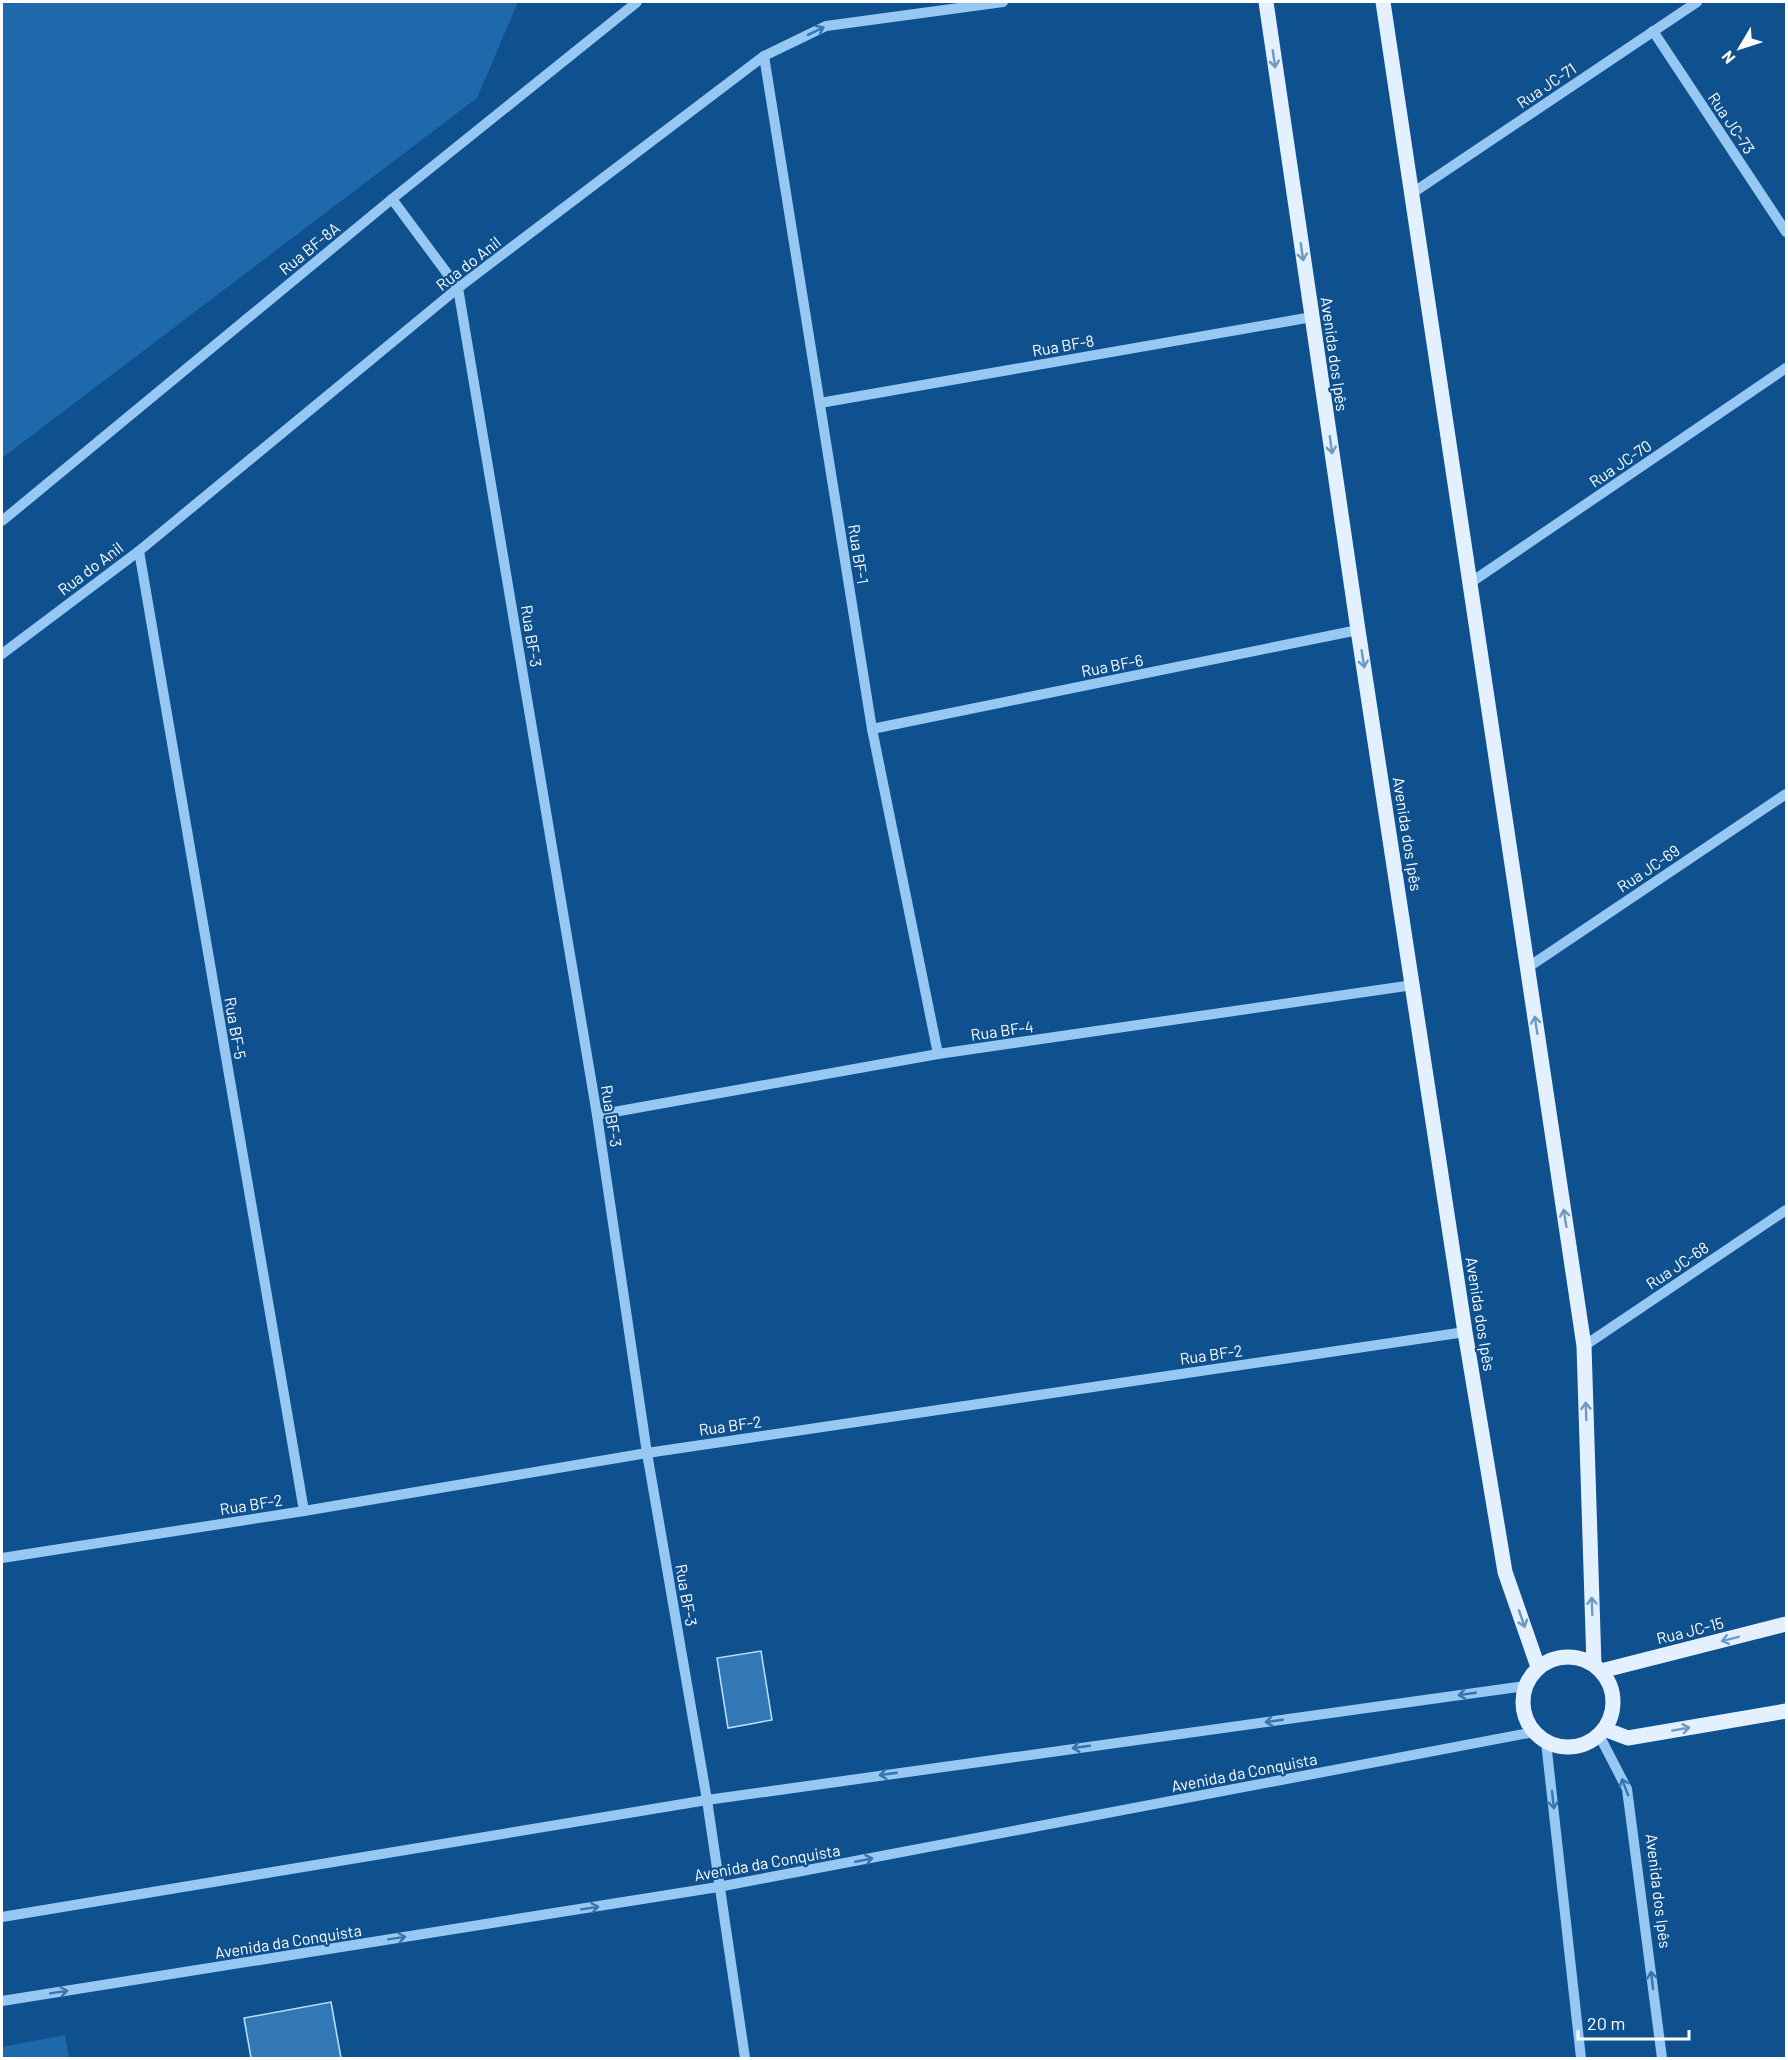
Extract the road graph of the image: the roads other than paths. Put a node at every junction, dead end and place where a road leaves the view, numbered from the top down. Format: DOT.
graph roads {
  1 [pos="637,2"];
  2 [pos="1003,2"];
  3 [pos="1266,2"];
  4 [pos="1383,2"];
  5 [pos="1697,2"];
  6 [pos="1653,31"];
  7 [pos="764,56"];
  8 [pos="1411,194"];
  9 [pos="392,199"];
  10 [pos="1786,232"];
  11 [pos="459,288"];
  12 [pos="1312,317"];
  13 [pos="1786,368"];
  14 [pos="820,403"];
  15 [pos="2,521"];
  16 [pos="139,551"];
  17 [pos="1470,583"];
  18 [pos="1358,630"];
  19 [pos="2,654"];
  20 [pos="872,729"];
  21 [pos="1786,794"];
  22 [pos="1527,968"];
  23 [pos="1413,985"];
  24 [pos="938,1054"];
  25 [pos="597,1115"];
  26 [pos="1786,1210"];
  27 [pos="1465,1332"];
  28 [pos="1584,1346"];
  29 [pos="647,1453"];
  30 [pos="304,1510"];
  31 [pos="2,1558"];
  32 [pos="1786,1624"];
  33 [pos="1538,1667"];
  34 [pos="1598,1668"];
  35 [pos="1525,1686"];
  36 [pos="1786,1711"];
  37 [pos="1601,1732"];
  38 [pos="1540,1737"];
  39 [pos="706,1800"];
  40 [pos="718,1887"];
  41 [pos="2,1917"];
  42 [pos="2,2001"];
  43 [pos="745,2058"];
  44 [pos="1581,2058"];
  45 [pos="1662,2058"];
  1 -- 9 [label="street, Rua BF-8A"];
  7 -- 2 [label="street, Rua do Anil, one-way"];
  3 -- 12 [label="main road, Avenida dos Ipês, one-way"];
  4 -- 8 [label="main road"];
  5 -- 6 [label="street, Rua JC-71"];
  6 -- 8 [label="street, Rua JC-71"];
  6 -- 10 [label="street, Rua JC-73"];
  7 -- 11 [label="street, Rua do Anil"];
  7 -- 14 [label="street, Rua BF-1"];
  8 -- 17 [label="main road"];
  9 -- 11 [label="street, Rua BF-3"];
  9 -- 15 [label="street, Rua BF-8A"];
  11 -- 16 [label="street, Rua do Anil"];
  11 -- 25 [label="street, Rua BF-3"];
  12 -- 14 [label="street, Rua BF-8"];
  12 -- 18 [label="main road, Avenida dos Ipês, one-way"];
  13 -- 17 [label="street, Rua JC-70"];
  14 -- 20 [label="street, Rua BF-1"];
  16 -- 19 [label="street, Rua do Anil"];
  16 -- 30 [label="street, Rua BF-5"];
  17 -- 22 [label="main road"];
  18 -- 20 [label="street, Rua BF-6"];
  18 -- 23 [label="main road, Avenida dos Ipês, one-way"];
  20 -- 24 [label="street, Rua BF-1"];
  21 -- 22 [label="street, Rua JC-69"];
  28 -- 22 [label="main road, one-way"];
  23 -- 24 [label="street, Rua BF-4"];
  23 -- 27 [label="main road, Avenida dos Ipês"];
  24 -- 25 [label="street, Rua BF-4"];
  25 -- 29 [label="street, Rua BF-3"];
  26 -- 28 [label="street, Rua JC-68"];
  27 -- 29 [label="street, Rua BF-2"];
  27 -- 33 [label="main road, Avenida dos Ipês, one-way"];
  34 -- 28 [label="main road, one-way"];
  29 -- 30 [label="street, Rua BF-2"];
  29 -- 39 [label="street, Rua BF-3"];
  30 -- 31 [label="street, Rua BF-2"];
  32 -- 34 [label="main road, Rua JC-15, one-way"];
  33 -- 34 [label="main road"];
  33 -- 35 [label="main road"];
  34 -- 37 [label="main road"];
  35 -- 38 [label="main road"];
  35 -- 39 [label="street, one-way"];
  37 -- 36 [label="main road, one-way"];
  37 -- 38 [label="main road"];
  45 -- 37 [label="street, Avenida dos Ipês, one-way"];
  40 -- 38 [label="street, Avenida da Conquista, one-way"];
  38 -- 44 [label="street, one-way"];
  39 -- 40 [label="street, Rua BF-3"];
  39 -- 41 [label="street"];
  42 -- 40 [label="street, Avenida da Conquista, one-way"];
  40 -- 43 [label="street, Rua BF-3"];
}
